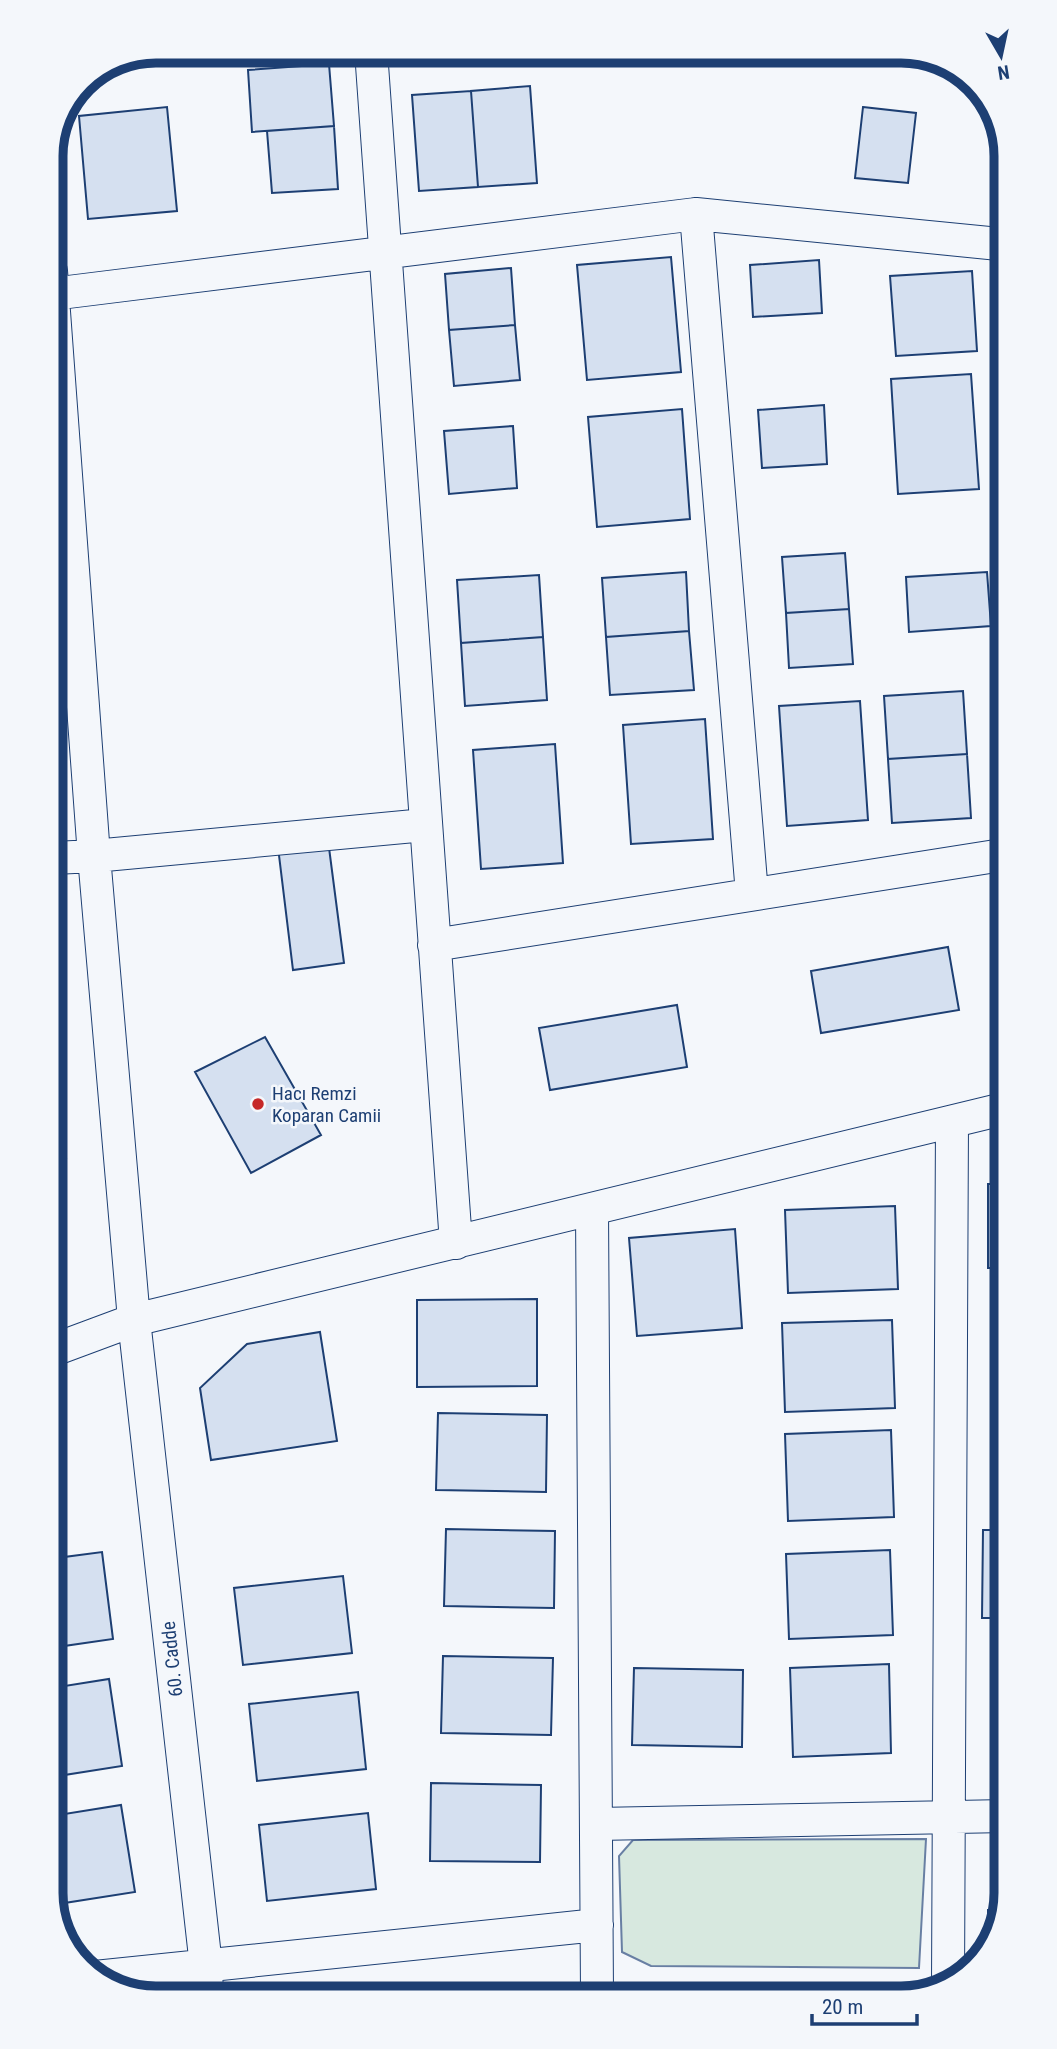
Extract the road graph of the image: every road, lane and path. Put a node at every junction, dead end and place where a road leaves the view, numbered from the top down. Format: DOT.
graph roads {
  1 [pos="372,63"];
  2 [pos="696,214"];
  3 [pos="994,244"];
  4 [pos="384,253"];
  5 [pos="63,285"];
  6 [pos="63,435"];
  7 [pos="425,825"];
  8 [pos="94,856"];
  9 [pos="994,856"];
  10 [pos="63,858"];
  11 [pos="752,894"];
  12 [pos="434,945"];
  13 [pos="994,1111"];
  14 [pos="952,1122"];
  15 [pos="592,1209"];
  16 [pos="456,1242"];
  17 [pos="134,1320"];
  18 [pos="63,1346"];
  19 [pos="994,1816"];
  20 [pos="947,1818"];
  21 [pos="597,1824"];
  22 [pos="597,1926"];
  23 [pos="206,1966"];
  24 [pos="948,1973"];
  25 [pos="113,1975"];
  26 [pos="207,1986"];
  27 [pos="597,1986"];
  1 -- 4 [label="street"];
  2 -- 3 [label="street"];
  2 -- 4 [label="street"];
  2 -- 11 [label="street"];
  4 -- 5 [label="street"];
  4 -- 7 [label="street"];
  6 -- 8 [label="street, 60. Cadde"];
  7 -- 8 [label="street"];
  7 -- 12 [label="street"];
  8 -- 10 [label="street"];
  8 -- 17 [label="street, 60. Cadde"];
  9 -- 11 [label="street"];
  11 -- 12 [label="street"];
  12 -- 16 [label="street"];
  13 -- 14 [label="street"];
  14 -- 15 [label="street"];
  14 -- 20 [label="street"];
  15 -- 16 [label="street"];
  15 -- 21 [label="street"];
  16 -- 17 [label="street"];
  17 -- 18 [label="street"];
  17 -- 23 [label="street, 60. Cadde"];
  19 -- 20 [label="street"];
  20 -- 21 [label="street"];
  20 -- 24 [label="street"];
  21 -- 22 [label="street"];
  22 -- 23 [label="street"];
  22 -- 27 [label="street"];
  23 -- 25 [label="street"];
  23 -- 26 [label="street, 60. Cadde"];
}
